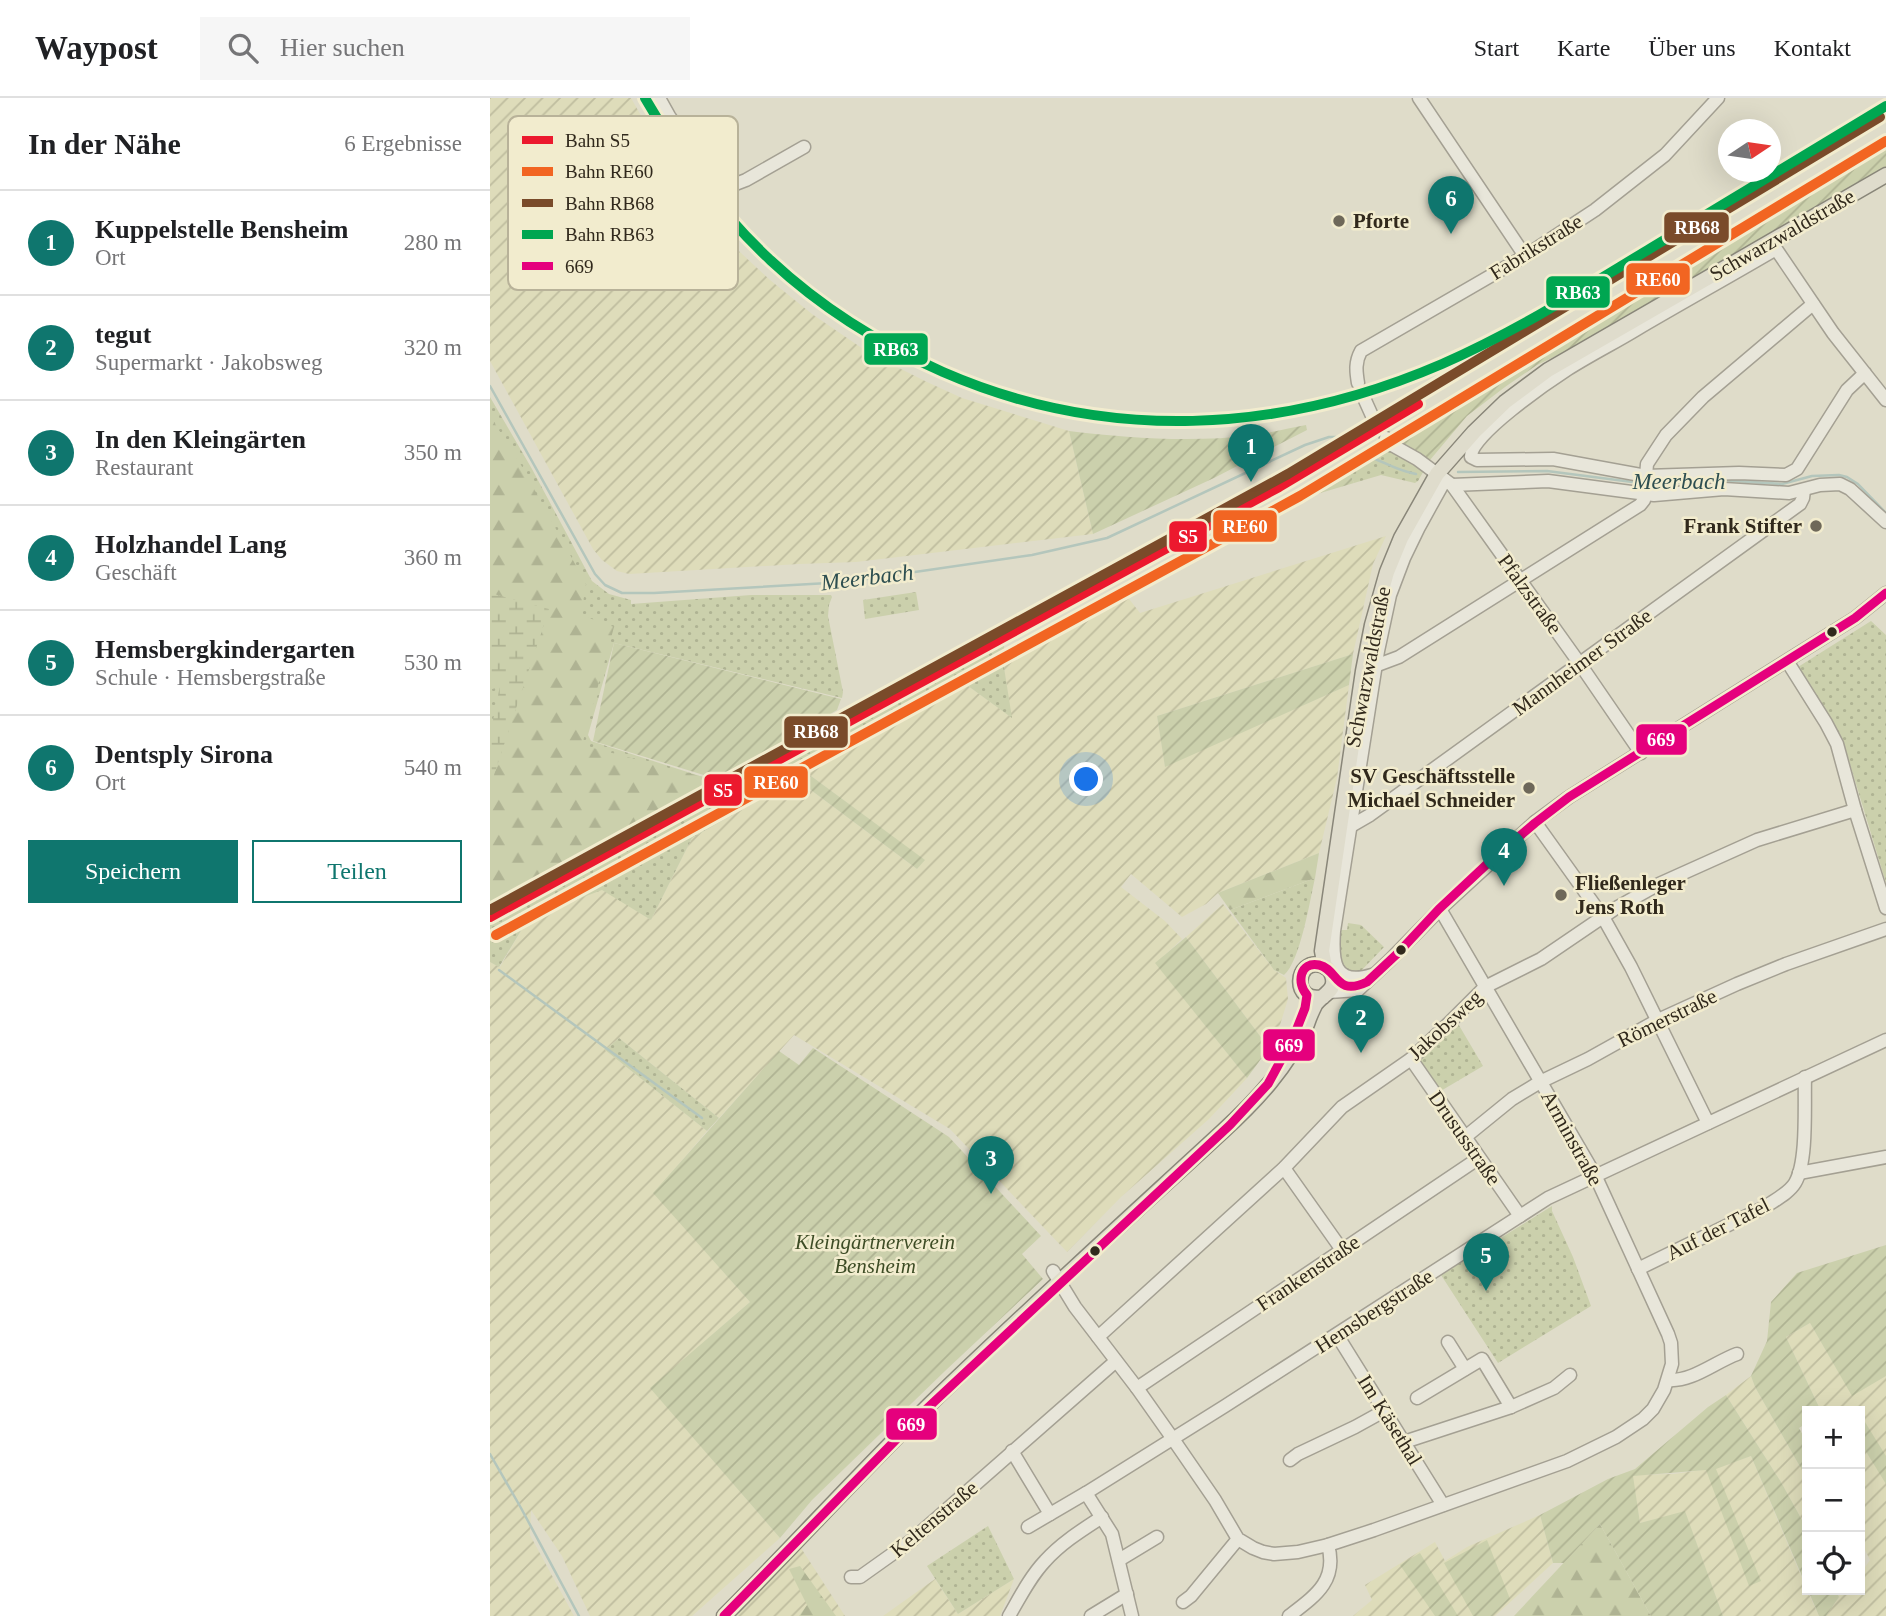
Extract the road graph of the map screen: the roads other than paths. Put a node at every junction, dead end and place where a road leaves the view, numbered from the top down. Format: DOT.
graph roads {
  1 [pos="659,98"];
  2 [pos="1419,98"];
  3 [pos="1718,98"];
  4 [pos="668,116"];
  5 [pos="804,147"];
  6 [pos="1886,175"];
  7 [pos="738,183"];
  8 [pos="1525,256"];
  9 [pos="1813,304"];
  10 [pos="1865,373"];
  11 [pos="1358,383"];
  12 [pos="1364,398"];
  13 [pos="1886,399"];
  14 [pos="1373,418"];
  15 [pos="1386,438"];
  16 [pos="1646,476"];
  17 [pos="1444,479"];
  18 [pos="1804,490"];
  19 [pos="1645,495"];
  20 [pos="1886,522"];
  21 [pos="1521,581"];
  22 [pos="1886,593"];
  23 [pos="1787,661"];
  24 [pos="1580,664"];
  25 [pos="1376,666"];
  26 [pos="1641,753"];
  27 [pos="1855,810"];
  28 [pos="1535,821"];
  29 [pos="1351,827"];
  30 [pos="1886,908"];
  31 [pos="1440,909"];
  32 [pos="1602,917"];
  33 [pos="1886,929"];
  34 [pos="1324,964"];
  35 [pos="1377,973"];
  36 [pos="1365,984"];
  37 [pos="1485,987"];
  38 [pos="1326,994"];
  39 [pos="1307,995"];
  40 [pos="1658,1020"];
  41 [pos="1886,1040"];
  42 [pos="1410,1059"];
  43 [pos="1805,1077"];
  44 [pos="1540,1082"];
  45 [pos="1268,1084"];
  46 [pos="1708,1123"];
  47 [pos="1464,1138"];
  48 [pos="1886,1157"];
  49 [pos="1479,1158"];
  50 [pos="1284,1168"];
  51 [pos="1595,1175"];
  52 [pos="1797,1179"];
  53 [pos="1520,1216"];
  54 [pos="1342,1250"];
  55 [pos="1638,1269"];
  56 [pos="1057,1277"];
  57 [pos="1337,1335"];
  58 [pos="1098,1337"];
  59 [pos="1448,1342"];
  60 [pos="1737,1354"];
  61 [pos="1116,1361"];
  62 [pos="1465,1369"];
  63 [pos="1570,1375"];
  64 [pos="1668,1380"];
  65 [pos="1137,1388"];
  66 [pos="1417,1398"];
  67 [pos="1511,1407"];
  68 [pos="1384,1411"];
  69 [pos="1173,1439"];
  70 [pos="1404,1442"];
  71 [pos="1012,1451"];
  72 [pos="1290,1460"];
  73 [pos="1086,1493"];
  74 [pos="1443,1505"];
  75 [pos="1050,1514"];
  76 [pos="1102,1517"];
  77 [pos="1028,1527"];
  78 [pos="1157,1537"];
  79 [pos="1238,1539"];
  80 [pos="1328,1545"];
  81 [pos="1119,1560"];
  82 [pos="851,1577"];
  83 [pos="1127,1594"];
  84 [pos="1183,1602"];
  85 [pos="724,1616"];
  86 [pos="1009,1616"];
  87 [pos="1091,1616"];
  88 [pos="1132,1616"];
  89 [pos="1289,1616"];
  1 -- 4 [label="street"];
  2 -- 8 [label="street"];
  3 -- 8 [label="street, Fabrikstraße"];
  5 -- 7 [label="street"];
  6 -- 17 [label="main road, Schwarzwaldstraße"];
  8 -- 11 [label="street, Fabrikstraße"];
  9 -- 10 [label="street"];
  9 -- 16 [label="street"];
  9 -- 16 [label="street, Schwarzwaldstraße"];
  10 -- 13 [label="street"];
  10 -- 16 [label="street"];
  12 -- 14 [label="street"];
  15 -- 17 [label="street"];
  17 -- 19 [label="street"];
  17 -- 21 [label="street, Pfalzstraße"];
  17 -- 25 [label="street, Schwarzwaldstraße"];
  17 -- 34 [label="main road, Schwarzwaldstraße"];
  18 -- 19 [label="street"];
  18 -- 20 [label="street"];
  18 -- 24 [label="street, Mannheimer Straße"];
  19 -- 21 [label="street"];
  21 -- 24 [label="street, Pfalzstraße"];
  21 -- 25 [label="street"];
  22 -- 23 [label="street"];
  23 -- 26 [label="street"];
  23 -- 27 [label="street"];
  24 -- 26 [label="street, Pfalzstraße"];
  24 -- 29 [label="street, Mannheimer Straße"];
  25 -- 29 [label="street, Schwarzwaldstraße"];
  26 -- 28 [label="street"];
  27 -- 30 [label="street"];
  27 -- 32 [label="street, Jakobsweg"];
  28 -- 31 [label="street"];
  28 -- 32 [label="street"];
  29 -- 35 [label="street, Schwarzwaldstraße"];
  31 -- 35 [label="street"];
  31 -- 37 [label="street, Arminstraße"];
  32 -- 37 [label="street, Jakobsweg"];
  32 -- 40 [label="street"];
  33 -- 40 [label="street, Römerstraße"];
  34 -- 36 [label="street"];
  34 -- 38 [label="main road"];
  34 -- 39 [label="main road"];
  35 -- 36 [label="street"];
  36 -- 38 [label="street"];
  37 -- 42 [label="street, Jakobsweg"];
  37 -- 44 [label="street, Arminstraße"];
  38 -- 39 [label="main road"];
  38 -- 45 [label="main road"];
  39 -- 45 [label="main road"];
  40 -- 44 [label="street, Römerstraße"];
  40 -- 46 [label="street"];
  41 -- 43 [label="street, Hemsbergstraße"];
  42 -- 47 [label="street, Drususstraße"];
  42 -- 50 [label="street, Jakobsweg"];
  43 -- 46 [label="street, Hemsbergstraße"];
  43 -- 52 [label="street"];
  44 -- 47 [label="street, Römerstraße"];
  44 -- 51 [label="street, Arminstraße"];
  45 -- 56 [label="main road"];
  46 -- 51 [label="street, Hemsbergstraße"];
  47 -- 49 [label="street, Drususstraße"];
  48 -- 52 [label="street"];
  49 -- 53 [label="street, Drususstraße"];
  49 -- 54 [label="street, Frankenstraße"];
  50 -- 54 [label="street"];
  50 -- 58 [label="street, Jakobsweg"];
  51 -- 53 [label="street, Hemsbergstraße"];
  51 -- 55 [label="street, Arminstraße"];
  52 -- 55 [label="street, Auf der Tafel"];
  53 -- 57 [label="street, Hemsbergstraße"];
  54 -- 65 [label="street, Frankenstraße"];
  55 -- 64 [label="street, Arminstraße"];
  56 -- 58 [label="street"];
  56 -- 85 [label="main road"];
  57 -- 68 [label="street, Im Käsethal"];
  57 -- 69 [label="street, Hemsbergstraße"];
  58 -- 61 [label="street"];
  59 -- 62 [label="street"];
  60 -- 64 [label="street"];
  61 -- 65 [label="street"];
  61 -- 71 [label="street, Keltenstraße"];
  62 -- 66 [label="street"];
  62 -- 67 [label="street"];
  63 -- 67 [label="street"];
  64 -- 74 [label="street, Arminstraße"];
  65 -- 69 [label="street"];
  67 -- 70 [label="street"];
  68 -- 70 [label="street, Im Käsethal"];
  68 -- 72 [label="street"];
  69 -- 73 [label="street, Hemsbergstraße"];
  69 -- 79 [label="street"];
  70 -- 74 [label="street, Im Käsethal"];
  71 -- 75 [label="street"];
  71 -- 82 [label="street, Keltenstraße"];
  73 -- 75 [label="street, Hemsbergstraße"];
  73 -- 76 [label="street"];
  74 -- 80 [label="street, Arminstraße"];
  75 -- 77 [label="street, Hemsbergstraße"];
  76 -- 81 [label="street"];
  76 -- 86 [label="street"];
  78 -- 81 [label="street"];
  79 -- 80 [label="street, Arminstraße"];
  79 -- 84 [label="street"];
  80 -- 89 [label="street"];
  81 -- 83 [label="street"];
  83 -- 87 [label="street"];
  83 -- 88 [label="street"];
}
